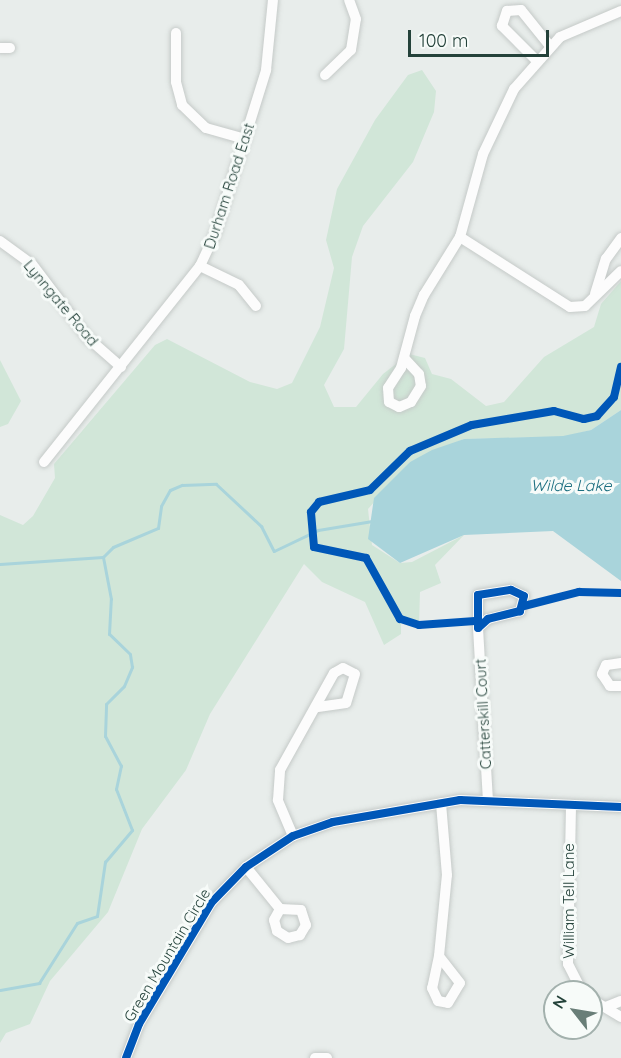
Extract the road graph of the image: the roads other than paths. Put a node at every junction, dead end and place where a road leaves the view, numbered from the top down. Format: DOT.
graph roads {
  1 [pos="273,0"];
  2 [pos="349,0"];
  3 [pos="621,10"];
  4 [pos="176,33"];
  5 [pos="549,46"];
  6 [pos="535,59"];
  7 [pos="325,75"];
  8 [pos="245,139"];
  9 [pos="460,237"];
  10 [pos="621,238"];
  11 [pos="0,241"];
  12 [pos="200,266"];
  13 [pos="621,271"];
  14 [pos="595,294"];
  15 [pos="256,306"];
  16 [pos="404,358"];
  17 [pos="121,367"];
  18 [pos="44,462"];
  19 [pos="478,628"];
  20 [pos="621,663"];
  21 [pos="621,686"];
  22 [pos="316,707"];
  23 [pos="488,799"];
  24 [pos="441,803"];
  25 [pos="571,806"];
  26 [pos="621,807"];
  27 [pos="293,836"];
  28 [pos="246,867"];
  29 [pos="280,909"];
  30 [pos="439,956"];
  31 [pos="576,980"];
  32 [pos="621,1001"];
  33 [pos="603,1005"];
  34 [pos="606,1007"];
  35 [pos="621,1017"];
  36 [pos="126,1058"];
  37 [pos="315,1058"];
  38 [pos="327,1058"];
  1 -- 8 [label="street, Durham Road East"];
  2 -- 7 [label="street"];
  3 -- 5 [label="street"];
  4 -- 8 [label="street"];
  5 -- 6 [label="street"];
  5 -- 6 [label="street"];
  6 -- 9 [label="street"];
  8 -- 12 [label="street, Durham Road East"];
  9 -- 14 [label="street"];
  9 -- 16 [label="street"];
  10 -- 14 [label="street"];
  11 -- 17 [label="street, Lynngate Road"];
  12 -- 15 [label="street"];
  12 -- 17 [label="street, Durham Road East"];
  13 -- 14 [label="street"];
  17 -- 18 [label="street, Durham Road East"];
  19 -- 19 [label="street, Catterskill Court"];
  19 -- 23 [label="street, Catterskill Court"];
  20 -- 21 [label="street"];
  22 -- 27 [label="street"];
  23 -- 24 [label="street, Green Mountain Circle"];
  23 -- 25 [label="street, Green Mountain Circle"];
  24 -- 27 [label="street, Green Mountain Circle"];
  24 -- 30 [label="street"];
  25 -- 26 [label="street, Green Mountain Circle"];
  25 -- 31 [label="street, William Tell Lane"];
  27 -- 28 [label="street, Green Mountain Circle"];
  28 -- 29 [label="street"];
  28 -- 36 [label="street, Green Mountain Circle"];
  32 -- 34 [label="street"];
  33 -- 34 [label="street"];
  34 -- 35 [label="street"];
  37 -- 38 [label="street"];
}
